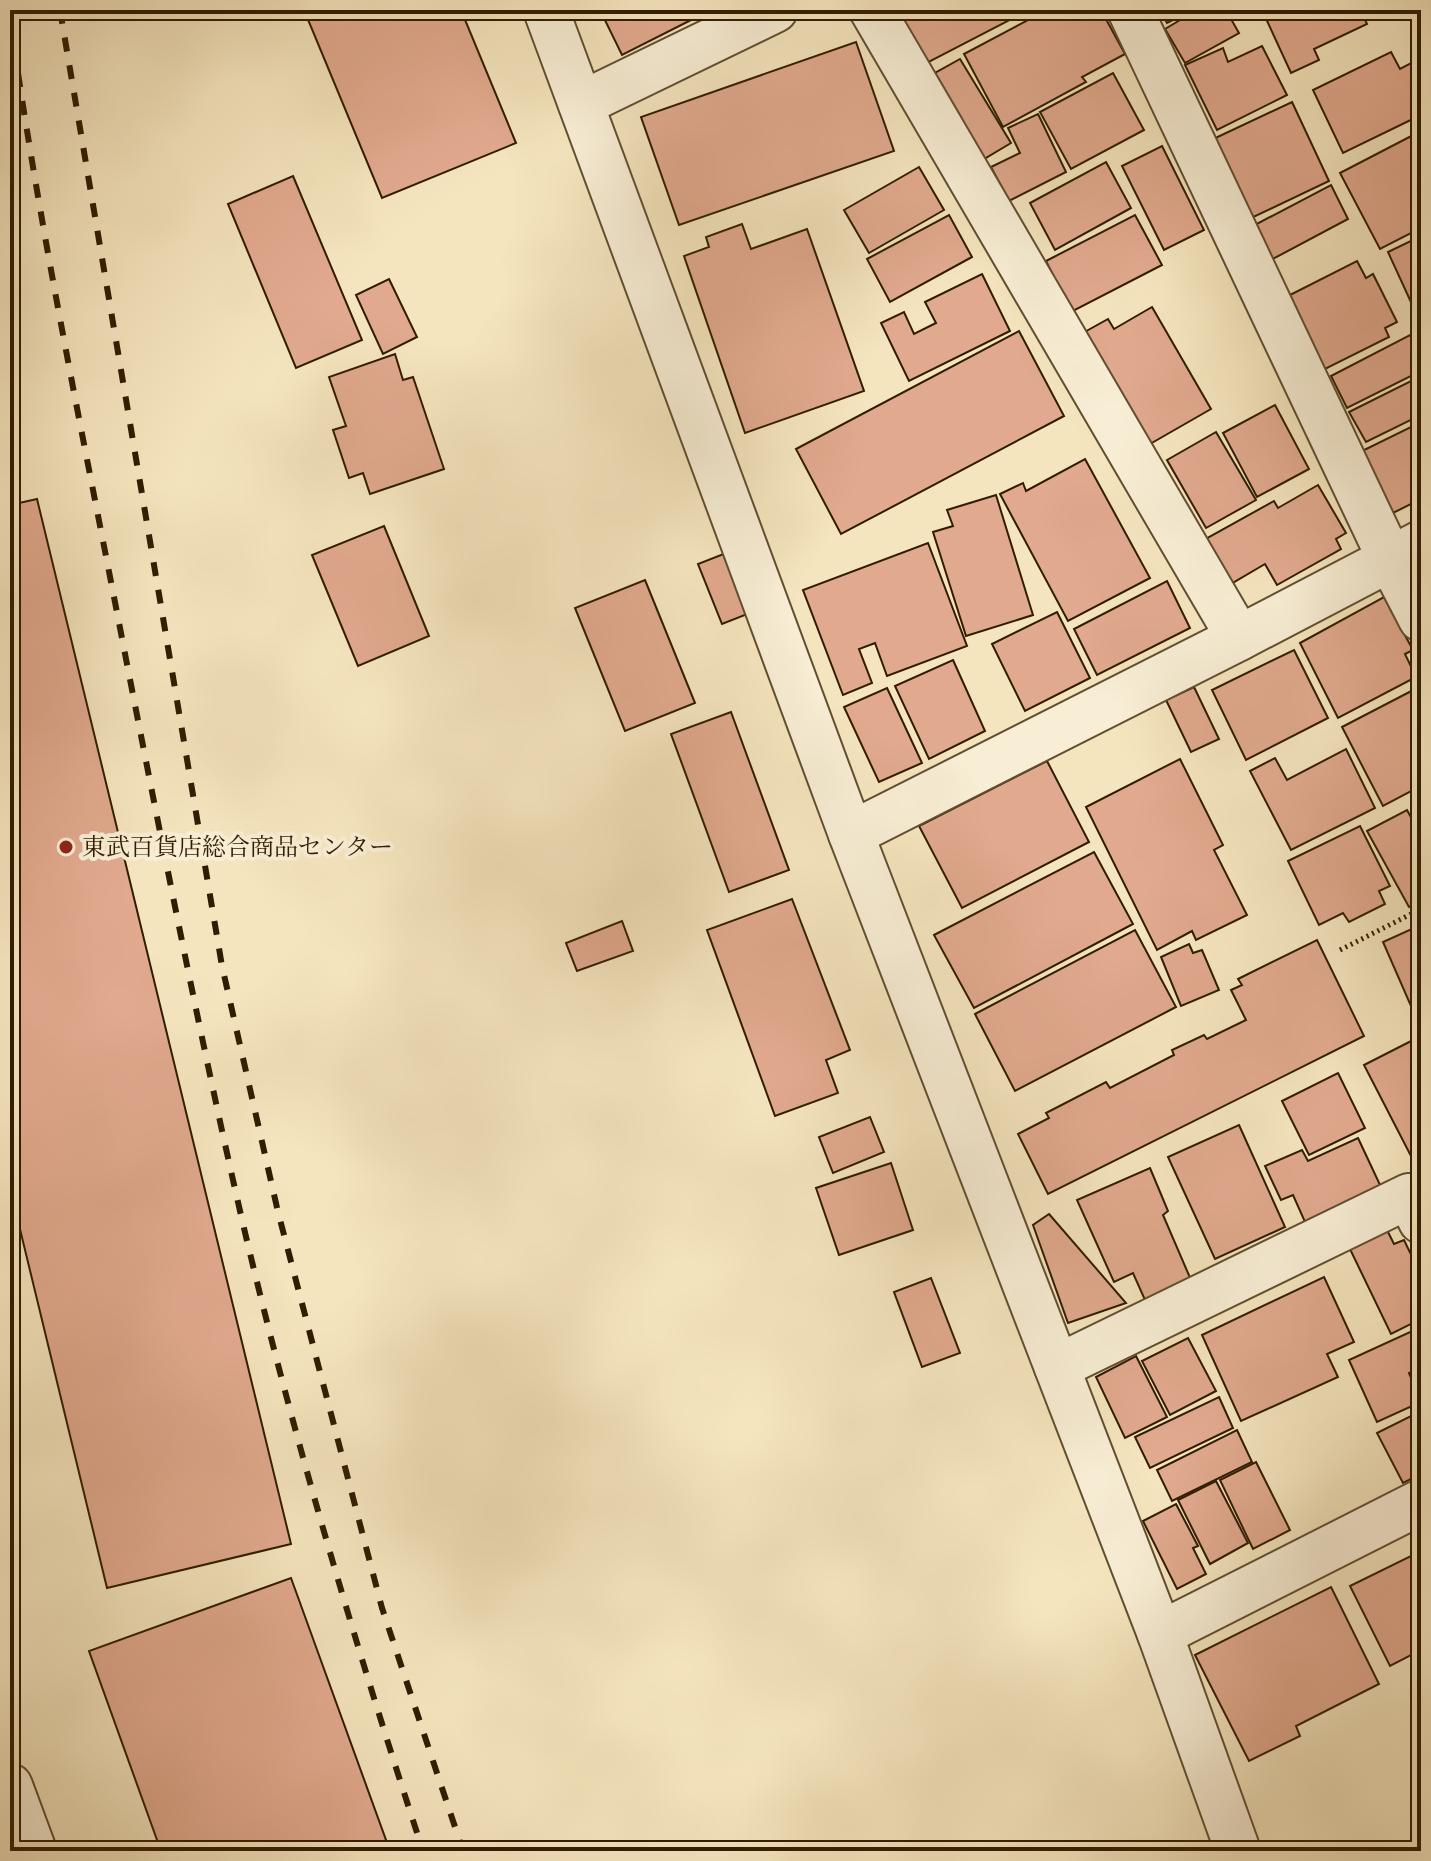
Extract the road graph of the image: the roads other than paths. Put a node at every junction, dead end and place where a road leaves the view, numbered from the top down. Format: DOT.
graph roads {
  1 [pos="546,10"];
  2 [pos="775,10"];
  3 [pos="872,10"];
  4 [pos="1130,10"];
  5 [pos="581,104"];
  6 [pos="1405,551"];
  7 [pos="1421,619"];
  8 [pos="1239,638"];
  9 [pos="851,834"];
  10 [pos="1415,1209"];
  11 [pos="1057,1367"];
  12 [pos="1421,1502"];
  13 [pos="1160,1634"];
  14 [pos="10,1786"];
  15 [pos="34,1851"];
  16 [pos="1238,1851"];
  1 -- 5 [label="street"];
  2 -- 5 [label="street"];
  3 -- 8 [label="street"];
  4 -- 6 [label="street"];
  5 -- 9 [label="street"];
  6 -- 7 [label="street"];
  6 -- 8 [label="street"];
  8 -- 9 [label="street"];
  9 -- 11 [label="street"];
  10 -- 11 [label="street"];
  11 -- 13 [label="street"];
  12 -- 13 [label="street"];
  13 -- 16 [label="street"];
  14 -- 15 [label="street"];
}
